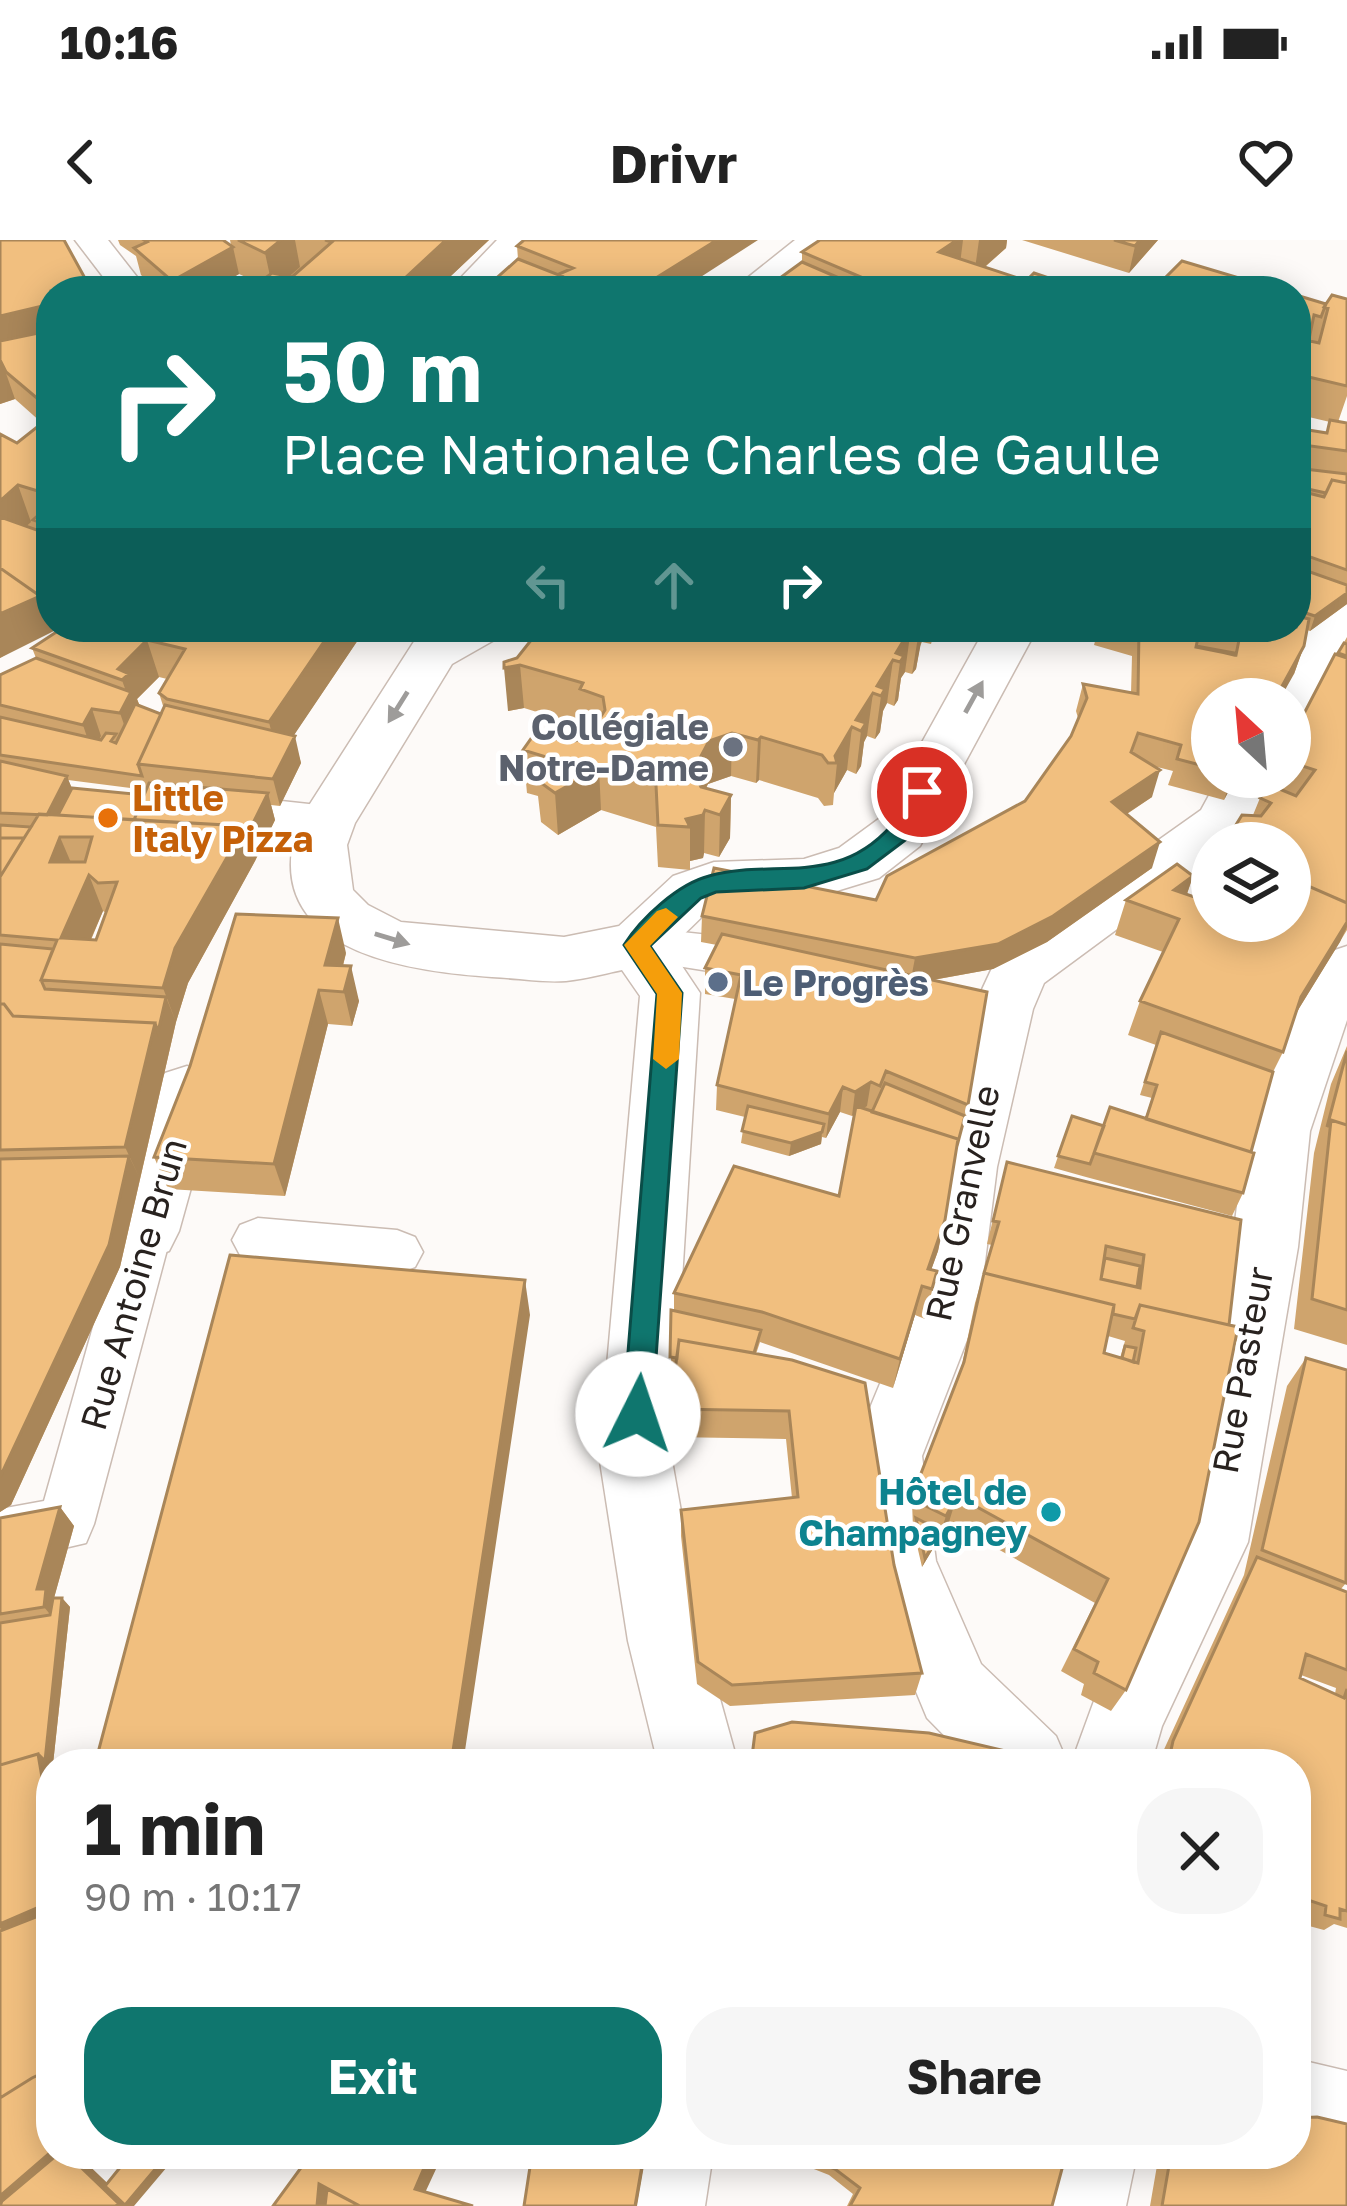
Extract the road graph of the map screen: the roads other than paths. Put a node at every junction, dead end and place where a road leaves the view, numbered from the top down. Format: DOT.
graph roads {
  1 [pos="91,240"];
  2 [pos="520,240"];
  3 [pos="822,240"];
  4 [pos="119,276"];
  5 [pos="485,276"];
  6 [pos="773,276"];
  7 [pos="1347,618"];
  8 [pos="451,642"];
  9 [pos="1004,642"];
  10 [pos="1300,678"];
  11 [pos="1235,798"];
  12 [pos="172,804"];
  13 [pos="327,821"];
  14 [pos="325,897"];
  15 [pos="268,922"];
  16 [pos="636,945"];
  17 [pos="1347,969"];
  18 [pos="820,973"];
  19 [pos="205,1029"];
  20 [pos="146,1231"];
  21 [pos="259,1240"];
  22 [pos="397,1252"];
  23 [pos="0,1536"];
  24 [pos="694,1749"];
  25 [pos="1013,1749"];
  26 [pos="1116,1749"];
  27 [pos="1311,2097"];
  28 [pos="1347,2105"];
  29 [pos="666,2169"];
  30 [pos="1091,2169"];
  31 [pos="660,2206"];
  32 [pos="1082,2206"];
  1 -- 4 [label="street"];
  2 -- 5 [label="street"];
  3 -- 6 [label="street"];
  7 -- 10 [label="street"];
  8 -- 13 [label="street, one-way"];
  16 -- 9 [label="street, one-way"];
  11 -- 25 [label="street, Rue Granvelle"];
  12 -- 13 [label="street"];
  13 -- 14 [label="street"];
  14 -- 15 [label="street"];
  14 -- 16 [label="street, one-way"];
  16 -- 18 [label="street"];
  16 -- 24 [label="street"];
  17 -- 26 [label="street, Rue Pasteur"];
  19 -- 20 [label="street, Rue Antoine Brun"];
  20 -- 23 [label="street, Rue Antoine Brun"];
  21 -- 22 [label="street"];
  27 -- 28 [label="street"];
  29 -- 31 [label="street"];
  30 -- 32 [label="street"];
}
